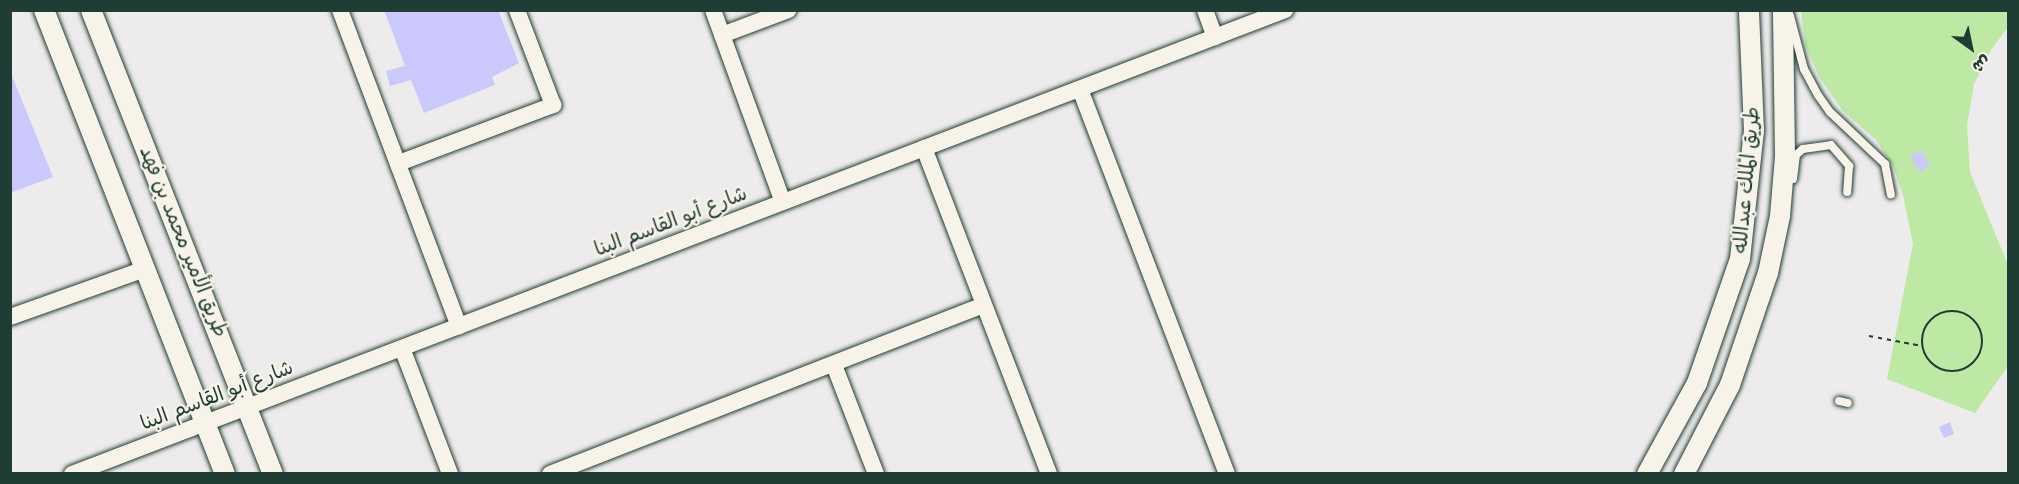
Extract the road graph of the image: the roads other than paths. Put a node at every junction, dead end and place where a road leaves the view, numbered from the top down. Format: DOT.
graph roads {
  1 [pos="44,10"];
  2 [pos="91,10"];
  3 [pos="340,10"];
  4 [pos="517,10"];
  5 [pos="713,10"];
  6 [pos="788,10"];
  7 [pos="1205,10"];
  8 [pos="1285,10"];
  9 [pos="1749,10"];
  10 [pos="1783,10"];
  11 [pos="1788,10"];
  12 [pos="722,35"];
  13 [pos="1215,37"];
  14 [pos="1080,89"];
  15 [pos="924,148"];
  16 [pos="399,163"];
  17 [pos="1847,192"];
  18 [pos="1891,194"];
  19 [pos="783,202"];
  20 [pos="145,268"];
  21 [pos="1762,294"];
  22 [pos="983,304"];
  23 [pos="10,317"];
  24 [pos="459,326"];
  25 [pos="402,348"];
  26 [pos="834,365"];
  27 [pos="248,406"];
  28 [pos="205,423"];
  29 [pos="72,474"];
  30 [pos="225,474"];
  31 [pos="273,474"];
  32 [pos="450,474"];
  33 [pos="550,474"];
  34 [pos="876,474"];
  35 [pos="1049,474"];
  36 [pos="1227,474"];
  37 [pos="1647,474"];
  38 [pos="1684,474"];
  1 -- 20 [label="street"];
  2 -- 27 [label="street, طريق الأمير محمد بن فهد"];
  3 -- 16 [label="street"];
  4 -- 16 [label="street"];
  5 -- 12 [label="street"];
  6 -- 12 [label="street"];
  7 -- 13 [label="street"];
  8 -- 13 [label="street, شارع أبو القاسم البنا"];
  9 -- 37 [label="street, طريق الملك عبدالله"];
  10 -- 21 [label="street, طريق الملك عبدالله"];
  11 -- 18 [label="lane"];
  12 -- 19 [label="street"];
  13 -- 14 [label="street, شارع أبو القاسم البنا"];
  14 -- 15 [label="street, شارع أبو القاسم البنا"];
  14 -- 36 [label="street"];
  15 -- 19 [label="street, شارع أبو القاسم البنا"];
  15 -- 22 [label="street"];
  16 -- 24 [label="street"];
  17 -- 21 [label="lane"];
  19 -- 24 [label="street, شارع أبو القاسم البنا"];
  20 -- 23 [label="street"];
  20 -- 28 [label="street"];
  21 -- 38 [label="street, طريق الملك عبدالله"];
  22 -- 26 [label="street"];
  22 -- 35 [label="street"];
  24 -- 25 [label="street, شارع أبو القاسم البنا"];
  25 -- 27 [label="street, شارع أبو القاسم البنا"];
  25 -- 32 [label="street"];
  26 -- 33 [label="street"];
  26 -- 34 [label="street"];
  27 -- 28 [label="street, شارع أبو القاسم البنا"];
  27 -- 31 [label="street, طريق الأمير محمد بن فهد"];
  28 -- 29 [label="street, شارع أبو القاسم البنا"];
  28 -- 30 [label="street"];
}
